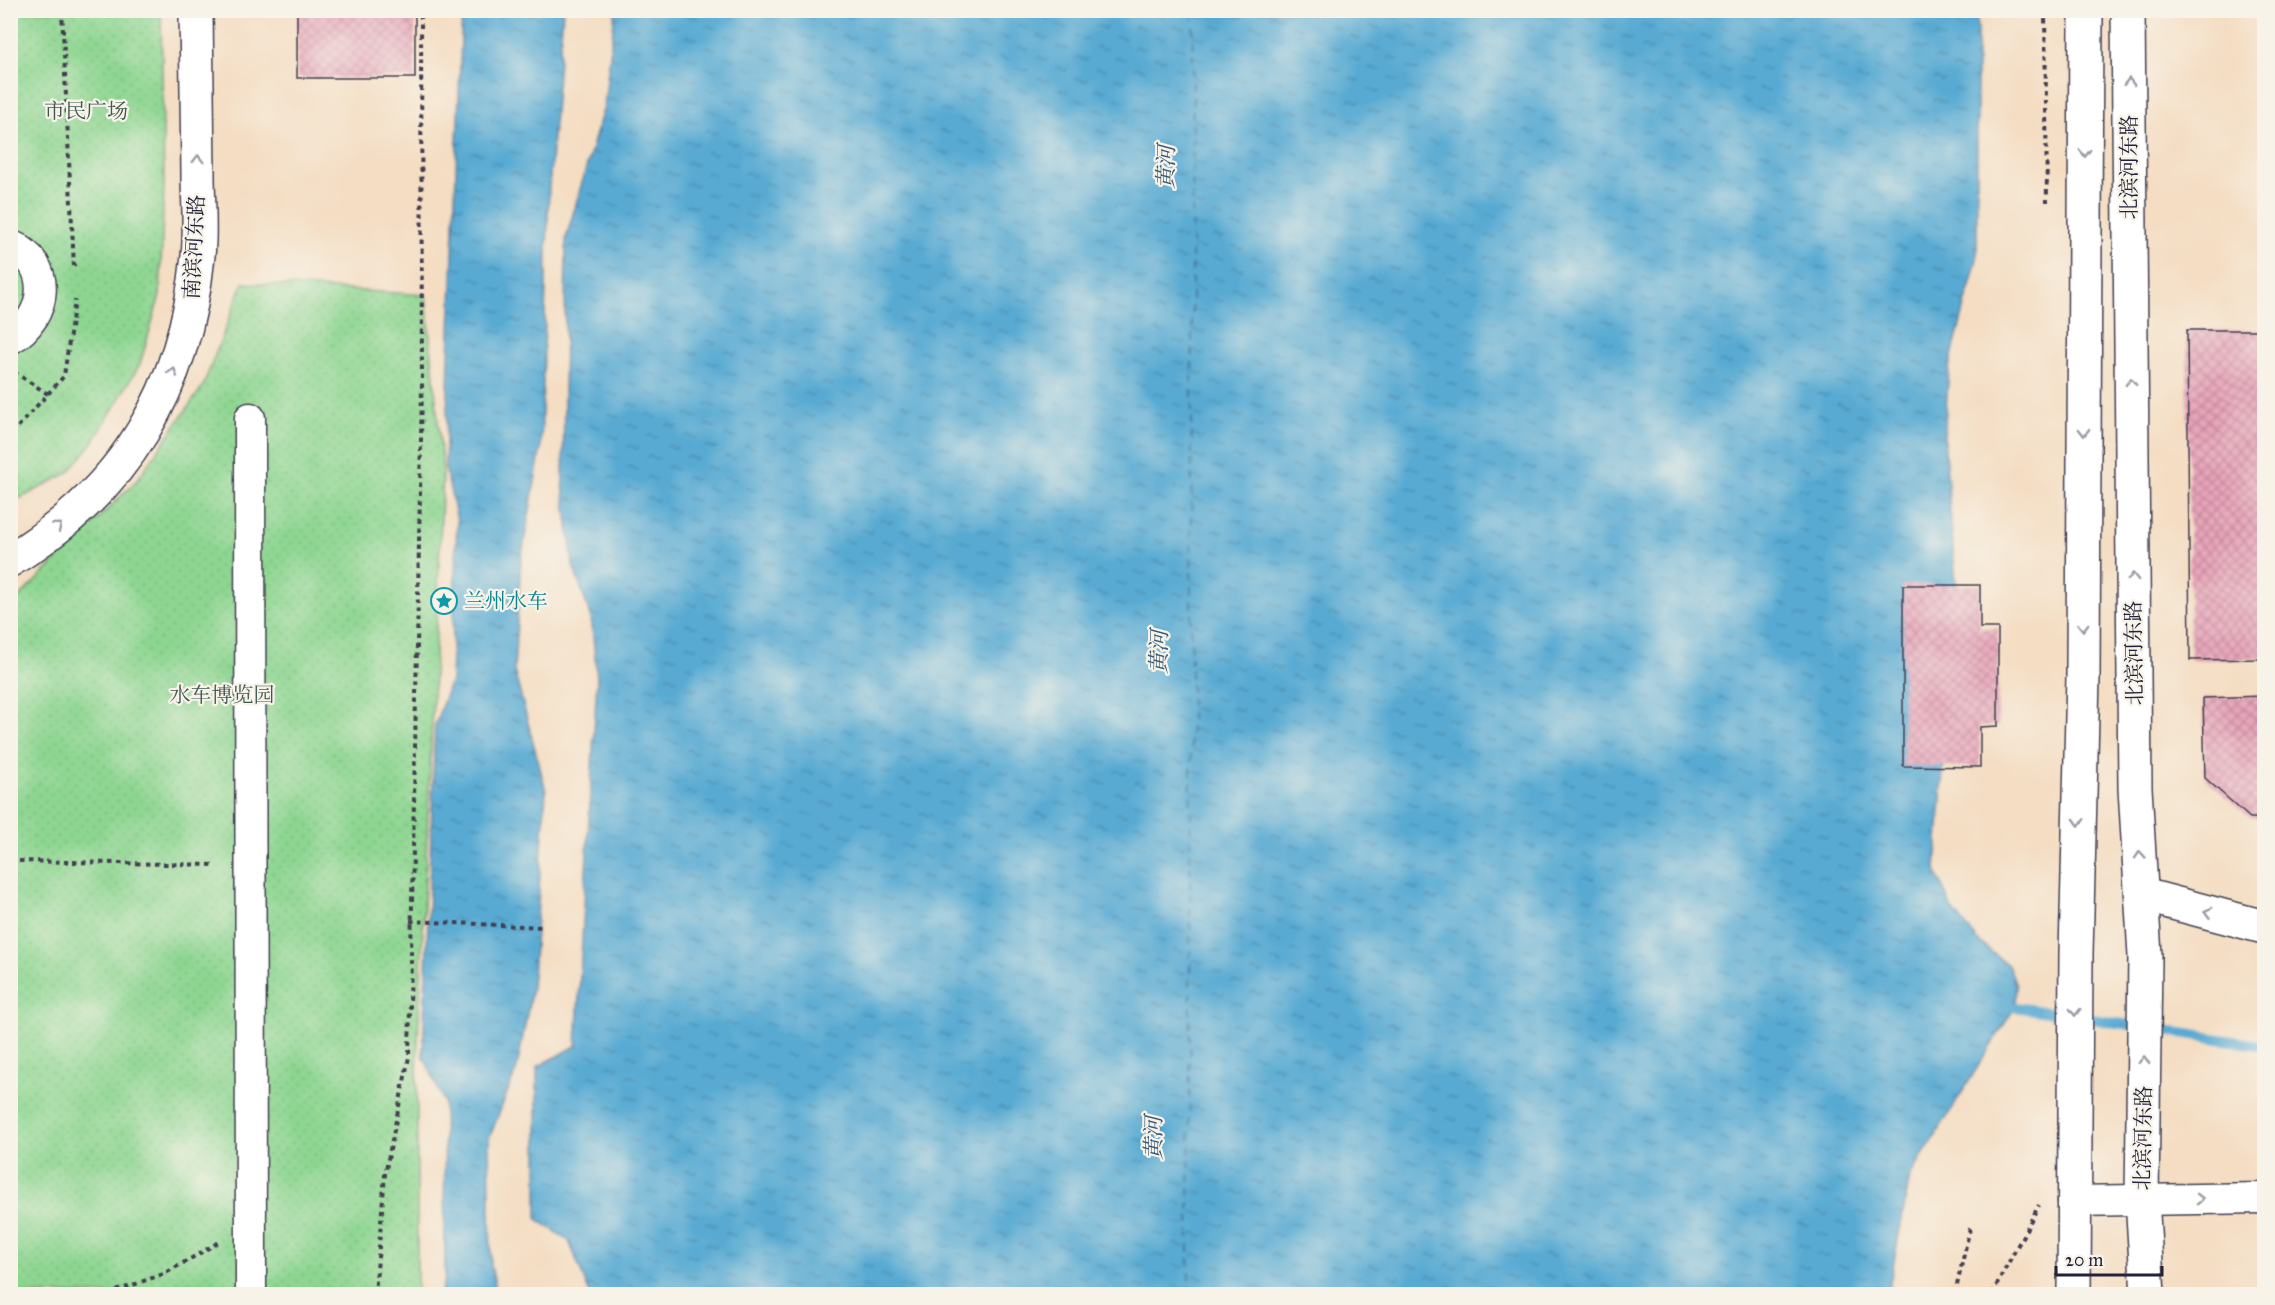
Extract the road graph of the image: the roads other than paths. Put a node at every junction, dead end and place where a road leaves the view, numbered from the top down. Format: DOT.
graph roads {
  1 [pos="196,10"];
  2 [pos="2086,10"];
  3 [pos="2128,10"];
  4 [pos="10,245"];
  5 [pos="10,339"];
  6 [pos="250,418"];
  7 [pos="10,560"];
  8 [pos="2143,895"];
  9 [pos="2265,927"];
  10 [pos="2265,1198"];
  11 [pos="2142,1199"];
  12 [pos="2073,1201"];
  13 [pos="251,1294"];
  14 [pos="2074,1294"];
  15 [pos="2148,1294"];
  7 -- 1 [label="main road, 南滨河东路, one-way"];
  2 -- 12 [label="main road, 北滨河东路, one-way"];
  8 -- 3 [label="main road, 北滨河东路, one-way"];
  4 -- 5 [label="street"];
  6 -- 13 [label="street"];
  9 -- 8 [label="main road, one-way"];
  11 -- 8 [label="main road, 北滨河东路, one-way"];
  11 -- 10 [label="street, one-way"];
  11 -- 12 [label="street"];
  11 -- 15 [label="main road, 北滨河东路"];
  12 -- 14 [label="main road, 北滨河东路"];
}
